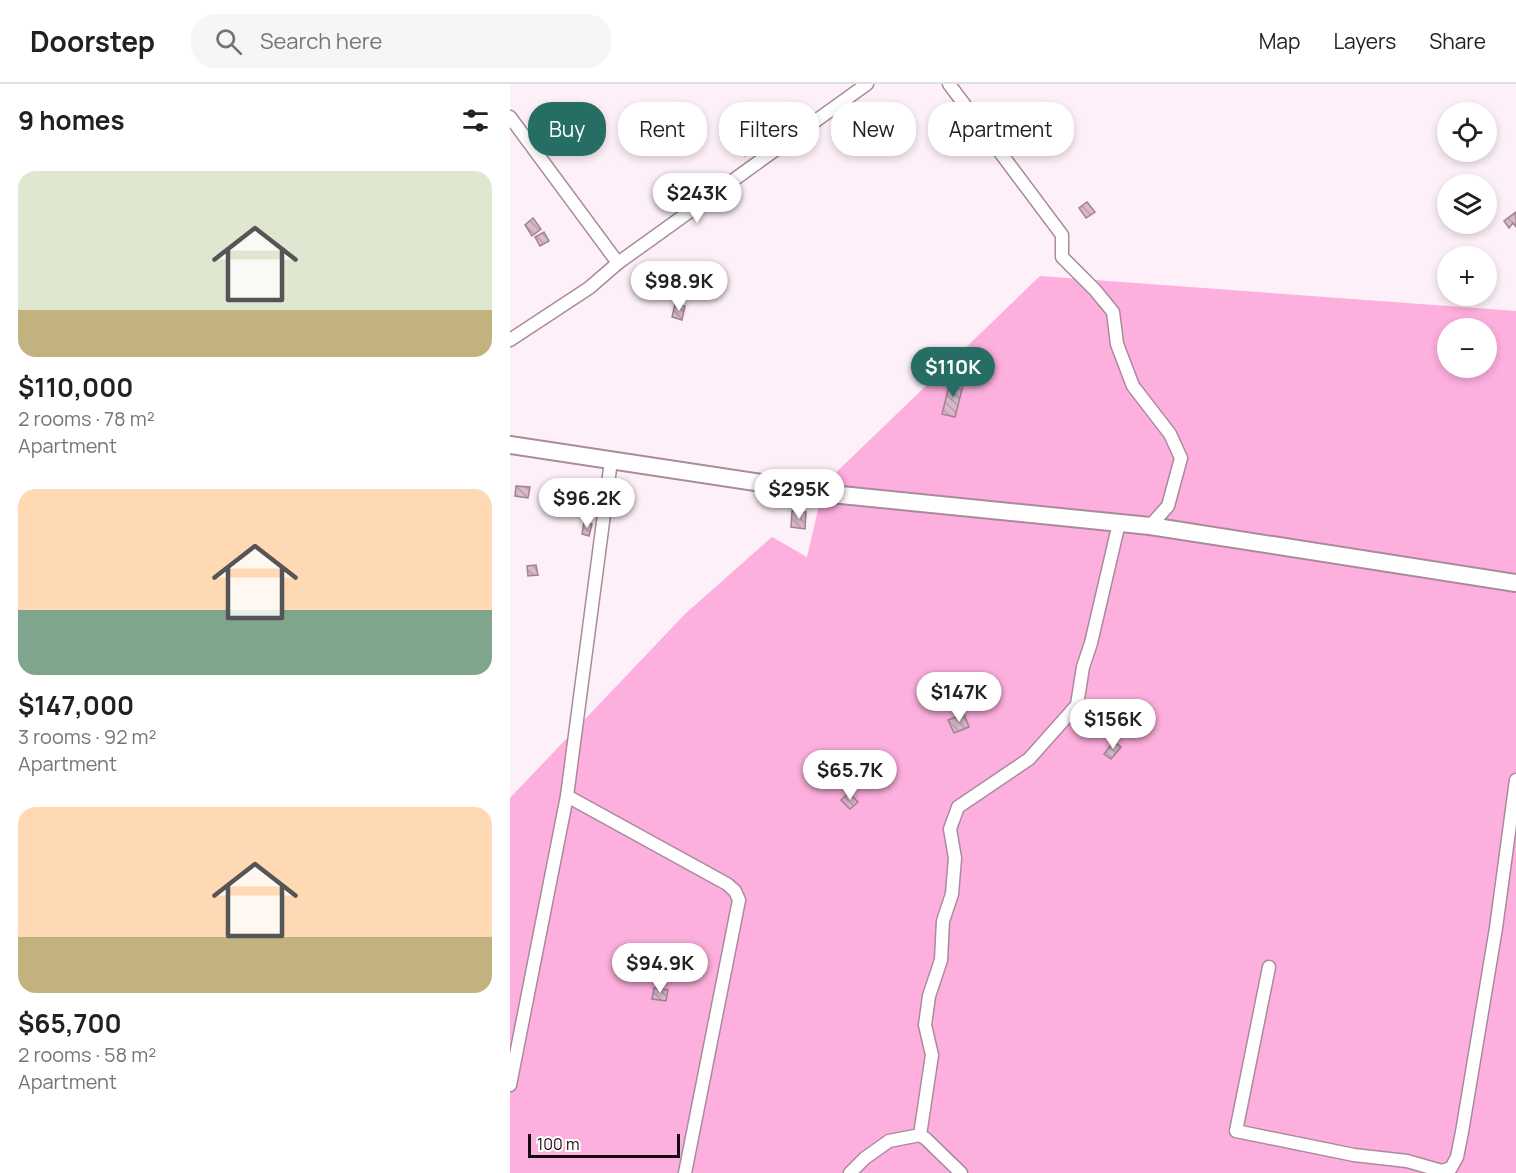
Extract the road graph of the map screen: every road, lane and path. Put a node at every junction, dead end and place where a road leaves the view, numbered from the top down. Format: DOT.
graph roads {
  1 [pos="867,84"];
  2 [pos="950,84"];
  3 [pos="510,117"];
  4 [pos="618,263"];
  5 [pos="510,340"];
  6 [pos="510,445"];
  7 [pos="611,460"];
  8 [pos="1119,523"];
  9 [pos="1150,526"];
  10 [pos="1516,583"];
  11 [pos="1516,780"];
  12 [pos="567,796"];
  13 [pos="1269,967"];
  14 [pos="510,1085"];
  15 [pos="920,1135"];
  16 [pos="685,1173"];
  17 [pos="850,1173"];
  18 [pos="961,1173"];
  1 -- 4 [label="street"];
  2 -- 9 [label="street"];
  3 -- 4 [label="street"];
  4 -- 5 [label="street"];
  6 -- 7 [label="street"];
  7 -- 8 [label="street"];
  7 -- 12 [label="street"];
  8 -- 9 [label="street"];
  8 -- 15 [label="street"];
  9 -- 10 [label="street"];
  11 -- 13 [label="street"];
  12 -- 14 [label="street"];
  12 -- 16 [label="street"];
  15 -- 17 [label="street"];
  15 -- 18 [label="street"];
}
